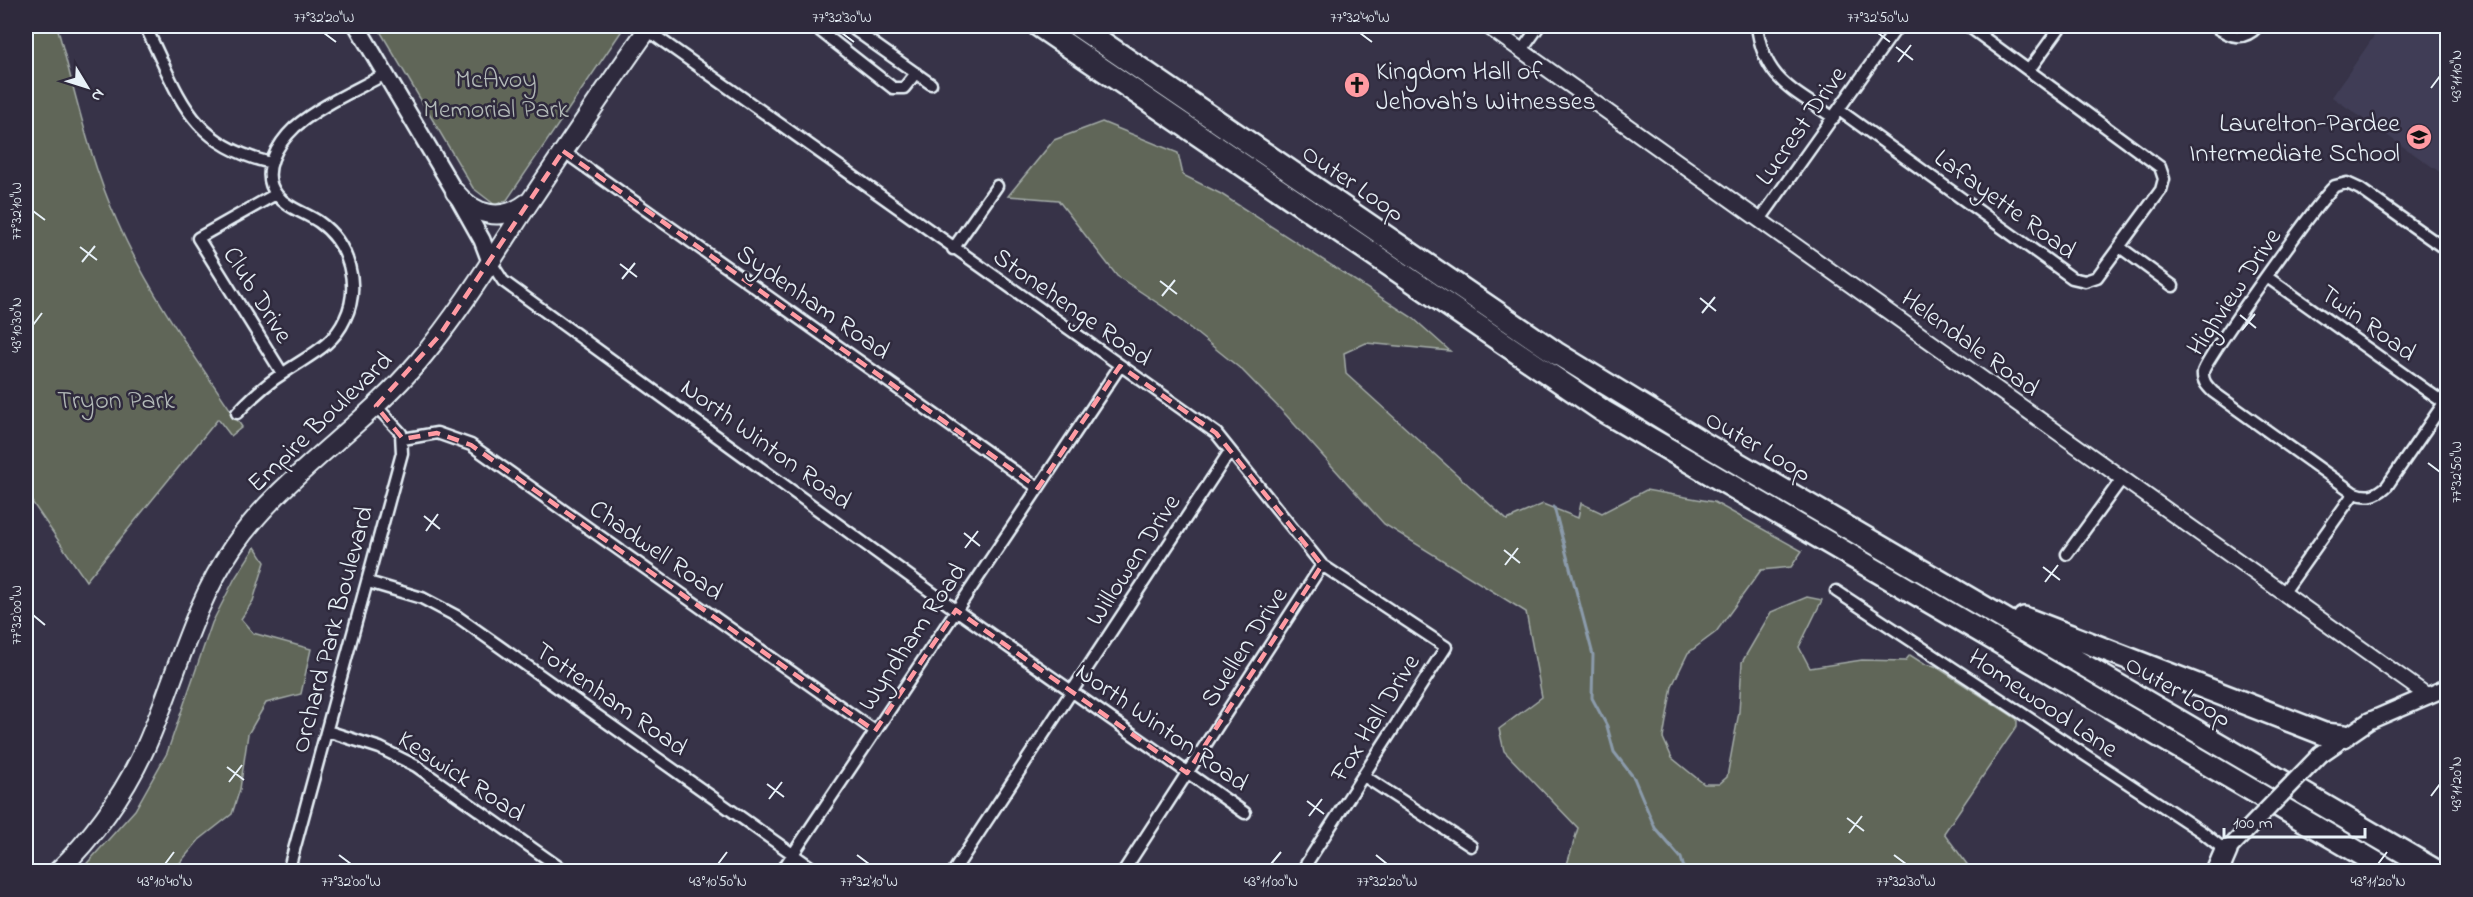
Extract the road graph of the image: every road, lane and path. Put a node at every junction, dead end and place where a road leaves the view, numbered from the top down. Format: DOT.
graph roads {
  1 [pos="145,26"];
  2 [pos="357,26"];
  3 [pos="814,26"];
  4 [pos="849,26"];
  5 [pos="1039,26"];
  6 [pos="1078,26"];
  7 [pos="1104,26"];
  8 [pos="1487,26"];
  9 [pos="1539,26"];
  10 [pos="1757,26"];
  11 [pos="1898,26"];
  12 [pos="1968,26"];
  13 [pos="2061,26"];
  14 [pos="2214,26"];
  15 [pos="2258,26"];
  16 [pos="649,28"];
  17 [pos="1522,50"];
  18 [pos="2029,70"];
  19 [pos="916,73"];
  20 [pos="385,74"];
  21 [pos="931,84"];
  22 [pos="1189,101"];
  23 [pos="1836,114"];
  24 [pos="563,151"];
  25 [pos="271,163"];
  26 [pos="997,186"];
  27 [pos="454,192"];
  28 [pos="276,194"];
  29 [pos="532,198"];
  30 [pos="1760,221"];
  31 [pos="2121,248"];
  32 [pos="953,249"];
  33 [pos="2448,251"];
  34 [pos="490,261"];
  35 [pos="2267,277"];
  36 [pos="2173,286"];
  37 [pos="1120,366"];
  38 [pos="282,373"];
  39 [pos="2446,400"];
  40 [pos="376,406"];
  41 [pos="237,413"];
  42 [pos="403,439"];
  43 [pos="1230,451"];
  44 [pos="2121,480"];
  45 [pos="1038,488"];
  46 [pos="2354,493"];
  47 [pos="1873,543"];
  48 [pos="2067,554"];
  49 [pos="1322,565"];
  50 [pos="368,582"];
  51 [pos="1836,591"];
  52 [pos="2284,592"];
  53 [pos="956,610"];
  54 [pos="1446,647"];
  55 [pos="1072,691"];
  56 [pos="2441,694"];
  57 [pos="327,731"];
  58 [pos="875,731"];
  59 [pos="2344,736"];
  60 [pos="1187,773"];
  61 [pos="1364,776"];
  62 [pos="1245,813"];
  63 [pos="1471,846"];
  64 [pos="2226,851"];
  65 [pos="793,854"];
  66 [pos="57,872"];
  67 [pos="288,872"];
  68 [pos="566,872"];
  69 [pos="781,872"];
  70 [pos="818,872"];
  71 [pos="953,872"];
  72 [pos="1123,872"];
  73 [pos="1301,872"];
  74 [pos="2208,872"];
  75 [pos="2217,872"];
  76 [pos="2390,872"];
  77 [pos="2438,872"];
  1 -- 25 [label="street"];
  2 -- 20 [label="main road, North Winton Road"];
  3 -- 19 [label="street"];
  4 -- 19 [label="street"];
  5 -- 76 [label="highway, Outer Loop"];
  6 -- 22 [label="highway, Outer Loop"];
  7 -- 22 [label="highway"];
  8 -- 17 [label="street, Helendale Road"];
  9 -- 17 [label="street"];
  10 -- 23 [label="street, Lafayette Road"];
  11 -- 23 [label="street, Lucrest Drive"];
  12 -- 18 [label="street"];
  13 -- 18 [label="street"];
  14 -- 15 [label="street"];
  16 -- 24 [label="main road, Empire Boulevard"];
  16 -- 32 [label="street, Stonehenge Road"];
  17 -- 30 [label="street, Helendale Road"];
  18 -- 31 [label="street, Lafayette Road"];
  19 -- 21 [label="street"];
  20 -- 25 [label="street"];
  20 -- 27 [label="main road, North Winton Road"];
  22 -- 47 [label="highway, Outer Loop"];
  23 -- 30 [label="street, Lucrest Drive"];
  23 -- 31 [label="street, Lafayette Road"];
  24 -- 29 [label="main road, Empire Boulevard"];
  24 -- 45 [label="street, Sydenham Road"];
  25 -- 28 [label="street"];
  26 -- 32 [label="street"];
  27 -- 29 [label="main road"];
  27 -- 34 [label="main road, North Winton Road"];
  28 -- 38 [label="street"];
  28 -- 38 [label="street, Club Drive"];
  29 -- 34 [label="main road, Empire Boulevard"];
  30 -- 44 [label="street, Helendale Road"];
  31 -- 36 [label="street"];
  32 -- 37 [label="street, Stonehenge Road"];
  33 -- 35 [label="street, Highview Drive"];
  34 -- 40 [label="main road, Empire Boulevard"];
  34 -- 53 [label="street, North Winton Road"];
  35 -- 39 [label="street, Twin Road"];
  35 -- 46 [label="street, Highview Drive"];
  37 -- 43 [label="street, Stonehenge Road"];
  37 -- 45 [label="street, Wyndham Road"];
  38 -- 41 [label="street"];
  39 -- 46 [label="street"];
  40 -- 42 [label="street"];
  40 -- 66 [label="main road, Empire Boulevard"];
  42 -- 50 [label="street, Orchard Park Boulevard"];
  42 -- 58 [label="street, Chadwell Road"];
  43 -- 49 [label="street, Stonehenge Road"];
  43 -- 55 [label="street, Willowen Drive"];
  44 -- 48 [label="street"];
  44 -- 52 [label="street, Helendale Road"];
  45 -- 53 [label="street, Wyndham Road"];
  46 -- 52 [label="street"];
  47 -- 59 [label="highway"];
  47 -- 77 [label="highway, Outer Loop"];
  49 -- 54 [label="street, Stonehenge Road"];
  49 -- 60 [label="street, Suellen Drive"];
  50 -- 57 [label="street, Orchard Park Boulevard"];
  50 -- 65 [label="street, Tottenham Road"];
  51 -- 64 [label="street, Homewood Lane"];
  52 -- 56 [label="street, Helendale Road"];
  53 -- 55 [label="street, North Winton Road"];
  53 -- 58 [label="street, Wyndham Road"];
  54 -- 61 [label="street, Fox Hall Drive"];
  55 -- 60 [label="street, North Winton Road"];
  55 -- 71 [label="street, Willowen Drive"];
  56 -- 59 [label="main road"];
  57 -- 67 [label="street, Orchard Park Boulevard"];
  57 -- 68 [label="street, Keswick Road"];
  58 -- 65 [label="street, Wyndham Road"];
  59 -- 64 [label="main road, bridge"];
  60 -- 62 [label="street, North Winton Road"];
  60 -- 72 [label="street, Suellen Drive"];
  61 -- 63 [label="street"];
  61 -- 73 [label="street, Fox Hall Drive"];
  64 -- 74 [label="main road"];
  64 -- 75 [label="highway"];
  65 -- 69 [label="street, Wyndham Road"];
  65 -- 70 [label="street, Tottenham Road"];
}
